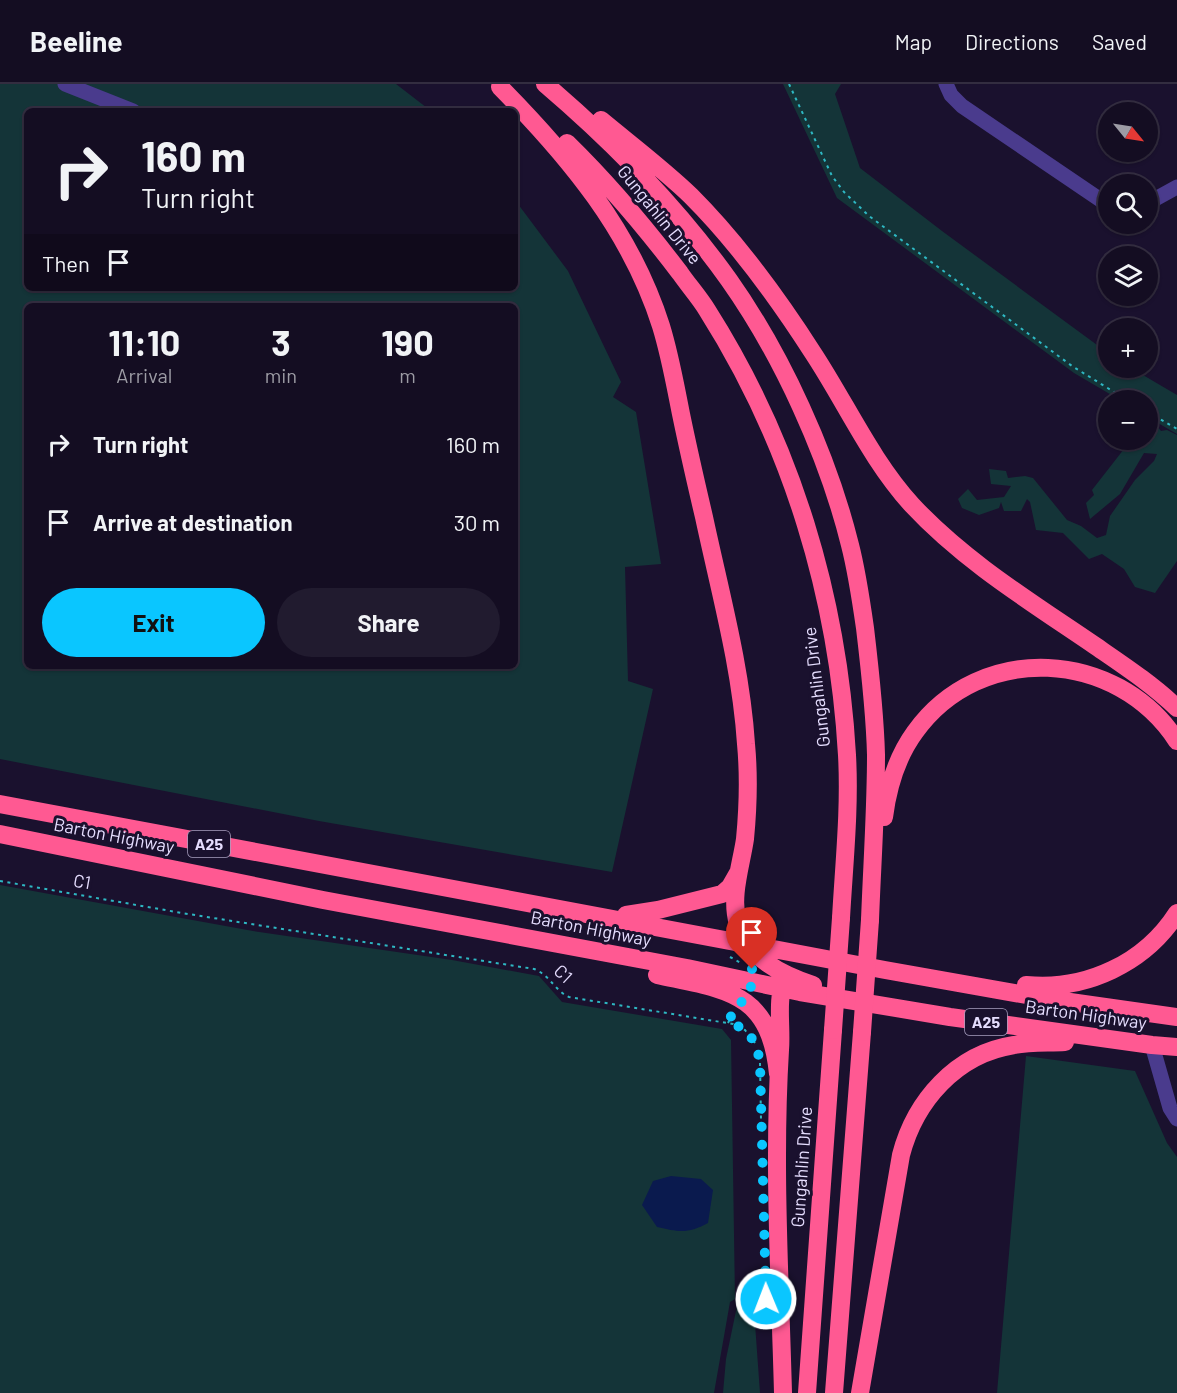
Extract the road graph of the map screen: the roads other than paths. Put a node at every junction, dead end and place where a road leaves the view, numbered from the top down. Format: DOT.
graph roads {
  1 [pos="65,84"];
  2 [pos="545,84"];
  3 [pos="551,84"];
  4 [pos="946,84"];
  5 [pos="498,86"];
  6 [pos="125,108"];
  7 [pos="1177,187"];
  8 [pos="1158,197"];
  9 [pos="1098,198"];
  10 [pos="1177,708"];
  11 [pos="1177,741"];
  12 [pos="0,804"];
  13 [pos="0,834"];
  14 [pos="741,861"];
  15 [pos="323,900"];
  16 [pos="1177,913"];
  17 [pos="606,917"];
  18 [pos="870,920"];
  19 [pos="750,945"];
  20 [pos="817,957"];
  21 [pos="885,970"];
  22 [pos="784,982"];
  23 [pos="1177,1017"];
  24 [pos="1114,1039"];
  25 [pos="1167,1045"];
  26 [pos="778,1074"];
  27 [pos="1177,1119"];
  28 [pos="783,1393"];
  29 [pos="807,1393"];
  30 [pos="834,1393"];
  31 [pos="860,1393"];
  1 -- 6 [label="street"];
  2 -- 18 [label="highway, Gungahlin Drive"];
  3 -- 10 [label="highway"];
  4 -- 9 [label="street"];
  5 -- 14 [label="highway"];
  5 -- 29 [label="highway, Gungahlin Drive, bridge"];
  7 -- 8 [label="street"];
  11 -- 18 [label="highway"];
  12 -- 17 [label="highway, Barton Highway / A25"];
  13 -- 15 [label="highway, Barton Highway / A25"];
  14 -- 17 [label="highway"];
  14 -- 19 [label="highway"];
  15 -- 22 [label="highway, Barton Highway / A25"];
  15 -- 26 [label="highway"];
  16 -- 21 [label="highway"];
  17 -- 19 [label="highway, Barton Highway / A25"];
  18 -- 30 [label="highway, Gungahlin Drive, bridge"];
  19 -- 20 [label="highway, Barton Highway / A25"];
  19 -- 22 [label="highway"];
  20 -- 21 [label="highway, Barton Highway / A25"];
  20 -- 22 [label="highway"];
  21 -- 23 [label="highway, Barton Highway / A25"];
  22 -- 24 [label="highway, Barton Highway / A25"];
  22 -- 26 [label="highway"];
  24 -- 25 [label="highway, Barton Highway / A25"];
  24 -- 31 [label="highway"];
  25 -- 27 [label="street"];
  26 -- 28 [label="highway"];
}
